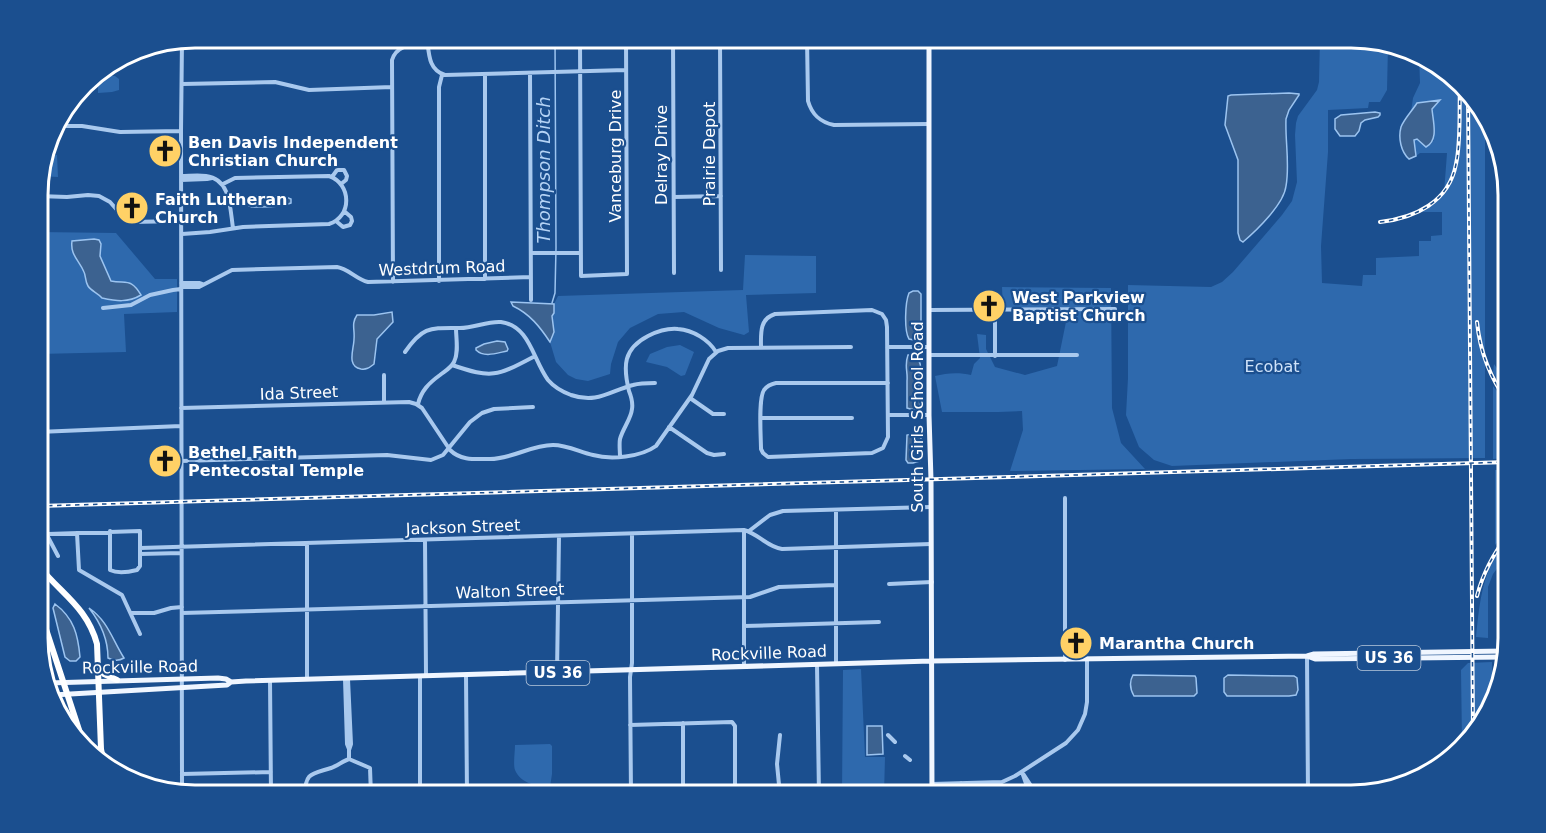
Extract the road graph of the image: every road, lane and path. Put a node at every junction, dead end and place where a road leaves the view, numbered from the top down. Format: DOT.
graph roads {
  1 [pos="401,48"];
  2 [pos="429,48"];
  3 [pos="580,48"];
  4 [pos="626,48"];
  5 [pos="673,48"];
  6 [pos="720,48"];
  7 [pos="807,48"];
  8 [pos="929,48"];
  9 [pos="182,49"];
  10 [pos="626,70"];
  11 [pos="580,72"];
  12 [pos="530,73"];
  13 [pos="442,75"];
  14 [pos="484,75"];
  15 [pos="182,84"];
  16 [pos="392,87"];
  17 [pos="929,124"];
  18 [pos="66,126"];
  19 [pos="181,131"];
  20 [pos="332,177"];
  21 [pos="181,178"];
  22 [pos="223,184"];
  23 [pos="341,184"];
  24 [pos="48,196"];
  25 [pos="721,196"];
  26 [pos="674,197"];
  27 [pos="344,211"];
  28 [pos="182,221"];
  29 [pos="336,221"];
  30 [pos="233,228"];
  31 [pos="182,234"];
  32 [pos="531,253"];
  33 [pos="581,253"];
  34 [pos="721,270"];
  35 [pos="674,273"];
  36 [pos="531,278"];
  37 [pos="485,279"];
  38 [pos="439,281"];
  39 [pos="393,282"];
  40 [pos="181,286"];
  41 [pos="531,300"];
  42 [pos="103,308"];
  43 [pos="1115,309"];
  44 [pos="930,310"];
  45 [pos="995,310"];
  46 [pos="456,328"];
  47 [pos="851,347"];
  48 [pos="887,347"];
  49 [pos="930,347"];
  50 [pos="761,348"];
  51 [pos="405,352"];
  52 [pos="716,352"];
  53 [pos="930,355"];
  54 [pos="1077,355"];
  55 [pos="535,356"];
  56 [pos="995,356"];
  57 [pos="452,365"];
  58 [pos="384,375"];
  59 [pos="656,383"];
  60 [pos="888,383"];
  61 [pos="628,386"];
  62 [pos="690,398"];
  63 [pos="384,402"];
  64 [pos="418,404"];
  65 [pos="533,407"];
  66 [pos="181,408"];
  67 [pos="724,414"];
  68 [pos="888,415"];
  69 [pos="929,415"];
  70 [pos="761,418"];
  71 [pos="852,418"];
  72 [pos="181,426"];
  73 [pos="669,427"];
  74 [pos="48,432"];
  75 [pos="449,448"];
  76 [pos="724,454"];
  77 [pos="620,457"];
  78 [pos="181,461"];
  79 [pos="1065,498"];
  80 [pos="931,507"];
  81 [pos="836,510"];
  82 [pos="110,531"];
  83 [pos="746,531"];
  84 [pos="77,533"];
  85 [pos="48,534"];
  86 [pos="632,534"];
  87 [pos="559,536"];
  88 [pos="48,538"];
  89 [pos="425,540"];
  90 [pos="307,543"];
  91 [pos="932,544"];
  92 [pos="182,546"];
  93 [pos="836,547"];
  94 [pos="140,548"];
  95 [pos="182,553"];
  96 [pos="140,554"];
  97 [pos="58,556"];
  98 [pos="48,576"];
  99 [pos="932,582"];
  100 [pos="889,584"];
  101 [pos="836,585"];
  102 [pos="744,597"];
  103 [pos="632,600"];
  104 [pos="558,602"];
  105 [pos="425,606"];
  106 [pos="182,607"];
  107 [pos="307,609"];
  108 [pos="131,613"];
  109 [pos="182,613"];
  110 [pos="879,622"];
  111 [pos="836,624"];
  112 [pos="744,626"];
  113 [pos="140,634"];
  114 [pos="48,635"];
  115 [pos="1497,651"];
  116 [pos="1307,656"];
  117 [pos="1496,657"];
  118 [pos="1087,659"];
  119 [pos="1065,660"];
  120 [pos="931,661"];
  121 [pos="98,662"];
  122 [pos="837,664"];
  123 [pos="817,665"];
  124 [pos="744,667"];
  125 [pos="631,670"];
  126 [pos="557,673"];
  127 [pos="466,675"];
  128 [pos="423,676"];
  129 [pos="347,679"];
  130 [pos="270,680"];
  131 [pos="307,680"];
  132 [pos="98,681"];
  133 [pos="117,681"];
  134 [pos="55,683"];
  135 [pos="182,683"];
  136 [pos="98,693"];
  137 [pos="60,695"];
  138 [pos="683,723"];
  139 [pos="630,724"];
  140 [pos="77,725"];
  141 [pos="780,735"];
  142 [pos="888,735"];
  143 [pos="895,742"];
  144 [pos="101,751"];
  145 [pos="905,756"];
  146 [pos="349,759"];
  147 [pos="910,760"];
  148 [pos="271,772"];
  149 [pos="1022,772"];
  150 [pos="182,774"];
  151 [pos="961,783"];
  152 [pos="182,784"];
  153 [pos="932,784"];
  154 [pos="271,785"];
  155 [pos="305,785"];
  156 [pos="371,785"];
  157 [pos="420,785"];
  158 [pos="467,785"];
  159 [pos="631,785"];
  160 [pos="683,785"];
  161 [pos="735,785"];
  162 [pos="779,785"];
  163 [pos="819,785"];
  164 [pos="1027,785"];
  165 [pos="1030,785"];
  166 [pos="1308,785"];
  1 -- 16 [label="street"];
  2 -- 13 [label="street"];
  3 -- 11 [label="street"];
  4 -- 10 [label="street, Vanceburg Drive"];
  5 -- 26 [label="street, Delray Drive"];
  6 -- 25 [label="street, Prairie Depot"];
  7 -- 17 [label="street"];
  8 -- 17 [label="main road, South Girls School Road"];
  9 -- 15 [label="street"];
  10 -- 11 [label="street"];
  10 -- 33 [label="street, Vanceburg Drive"];
  11 -- 12 [label="street"];
  11 -- 33 [label="street"];
  12 -- 14 [label="street"];
  12 -- 32 [label="street"];
  13 -- 14 [label="street"];
  13 -- 38 [label="street"];
  14 -- 37 [label="street"];
  15 -- 16 [label="street"];
  15 -- 19 [label="street"];
  16 -- 39 [label="street"];
  17 -- 44 [label="main road, South Girls School Road"];
  18 -- 19 [label="street"];
  19 -- 21 [label="street"];
  20 -- 22 [label="street"];
  20 -- 23 [label="street"];
  20 -- 23 [label="street"];
  21 -- 22 [label="street"];
  21 -- 28 [label="street"];
  22 -- 30 [label="street"];
  23 -- 27 [label="street"];
  24 -- 28 [label="street"];
  25 -- 26 [label="street"];
  25 -- 34 [label="street, Prairie Depot"];
  26 -- 35 [label="street, Delray Drive"];
  27 -- 29 [label="street"];
  27 -- 29 [label="street"];
  28 -- 31 [label="street"];
  29 -- 30 [label="street"];
  30 -- 31 [label="street"];
  31 -- 40 [label="street"];
  32 -- 33 [label="street"];
  32 -- 36 [label="street"];
  36 -- 37 [label="street, Westdrum Road"];
  36 -- 41 [label="street"];
  37 -- 38 [label="street, Westdrum Road"];
  38 -- 39 [label="street, Westdrum Road"];
  39 -- 40 [label="street, Westdrum Road"];
  40 -- 42 [label="street, Westdrum Road"];
  40 -- 66 [label="street"];
  43 -- 45 [label="street"];
  44 -- 45 [label="street"];
  44 -- 49 [label="main road, South Girls School Road"];
  45 -- 56 [label="street"];
  46 -- 51 [label="street"];
  46 -- 55 [label="street"];
  46 -- 57 [label="street"];
  47 -- 50 [label="street"];
  48 -- 49 [label="street"];
  48 -- 50 [label="street"];
  48 -- 60 [label="street"];
  49 -- 53 [label="main road, South Girls School Road"];
  50 -- 52 [label="street"];
  52 -- 61 [label="street"];
  52 -- 62 [label="street"];
  53 -- 56 [label="street"];
  53 -- 69 [label="main road, South Girls School Road"];
  54 -- 56 [label="street"];
  55 -- 57 [label="street"];
  55 -- 61 [label="street"];
  57 -- 64 [label="street"];
  58 -- 63 [label="street"];
  59 -- 61 [label="street"];
  60 -- 68 [label="street"];
  60 -- 70 [label="street"];
  61 -- 77 [label="street"];
  62 -- 67 [label="street"];
  62 -- 73 [label="street"];
  63 -- 64 [label="street, Ida Street"];
  63 -- 66 [label="street, Ida Street"];
  64 -- 75 [label="street"];
  65 -- 75 [label="street"];
  66 -- 72 [label="street"];
  68 -- 69 [label="street"];
  68 -- 70 [label="street"];
  69 -- 80 [label="main road, South Girls School Road"];
  70 -- 71 [label="street"];
  72 -- 74 [label="street"];
  72 -- 78 [label="street"];
  73 -- 76 [label="street"];
  73 -- 77 [label="street"];
  75 -- 77 [label="street"];
  75 -- 78 [label="street"];
  78 -- 92 [label="street"];
  79 -- 119 [label="street"];
  80 -- 81 [label="street"];
  80 -- 91 [label="main road, South Girls School Road"];
  81 -- 83 [label="street"];
  81 -- 93 [label="street"];
  82 -- 84 [label="street"];
  82 -- 94 [label="street"];
  82 -- 96 [label="street"];
  83 -- 86 [label="street, Jackson Street"];
  83 -- 93 [label="street"];
  83 -- 102 [label="street"];
  84 -- 85 [label="street"];
  84 -- 108 [label="street"];
  86 -- 87 [label="street, Jackson Street"];
  86 -- 103 [label="street"];
  87 -- 89 [label="street, Jackson Street"];
  87 -- 104 [label="street"];
  88 -- 97 [label="street"];
  89 -- 90 [label="street, Jackson Street"];
  89 -- 105 [label="street"];
  90 -- 92 [label="street, Jackson Street"];
  90 -- 107 [label="street"];
  91 -- 93 [label="street"];
  91 -- 99 [label="main road, South Girls School Road"];
  92 -- 94 [label="street, Jackson Street"];
  92 -- 95 [label="street"];
  93 -- 101 [label="street"];
  94 -- 96 [label="street"];
  95 -- 96 [label="street"];
  95 -- 106 [label="street"];
  98 -- 121 [label="highway"];
  99 -- 100 [label="street"];
  99 -- 120 [label="main road, South Girls School Road"];
  101 -- 102 [label="street, Walton Street"];
  101 -- 111 [label="street"];
  102 -- 103 [label="street, Walton Street"];
  102 -- 112 [label="street"];
  103 -- 104 [label="street, Walton Street"];
  103 -- 125 [label="street"];
  104 -- 105 [label="street, Walton Street"];
  104 -- 126 [label="street"];
  105 -- 107 [label="street, Walton Street"];
  105 -- 128 [label="street"];
  106 -- 108 [label="street"];
  106 -- 109 [label="street"];
  107 -- 109 [label="street, Walton Street"];
  107 -- 131 [label="street"];
  108 -- 113 [label="street"];
  109 -- 135 [label="street"];
  110 -- 111 [label="street"];
  111 -- 112 [label="street"];
  111 -- 122 [label="street"];
  112 -- 124 [label="street"];
  114 -- 140 [label="highway"];
  115 -- 116 [label="main road, Rockville Road / US 36"];
  116 -- 117 [label="main road, Rockville Road / US 36"];
  116 -- 118 [label="main road, Rockville Road / US 36"];
  116 -- 166 [label="street"];
  118 -- 119 [label="main road, Rockville Road / US 36"];
  118 -- 149 [label="street"];
  119 -- 120 [label="main road, Rockville Road / US 36"];
  120 -- 122 [label="main road, Rockville Road / US 36"];
  120 -- 153 [label="main road, South Girls School Road"];
  121 -- 132 [label="highway"];
  121 -- 133 [label="highway"];
  122 -- 123 [label="main road, Rockville Road / US 36"];
  123 -- 124 [label="main road, Rockville Road / US 36"];
  123 -- 163 [label="street"];
  124 -- 125 [label="main road, Rockville Road / US 36"];
  125 -- 126 [label="main road, Rockville Road / US 36"];
  125 -- 139 [label="street"];
  126 -- 127 [label="main road, Rockville Road / US 36"];
  127 -- 128 [label="main road, Rockville Road / US 36"];
  127 -- 158 [label="street"];
  128 -- 129 [label="main road, Rockville Road / US 36"];
  128 -- 157 [label="street"];
  129 -- 131 [label="main road, Rockville Road / US 36"];
  129 -- 146 [label="street"];
  130 -- 131 [label="main road, Rockville Road / US 36"];
  130 -- 135 [label="main road, Rockville Road / US 36"];
  130 -- 148 [label="street"];
  132 -- 133 [label="main road, Rockville Road"];
  132 -- 134 [label="main road, Rockville Road"];
  132 -- 136 [label="highway"];
  133 -- 135 [label="main road, Rockville Road / US 36"];
  135 -- 136 [label="main road, Rockville Road / US 36"];
  135 -- 150 [label="street"];
  136 -- 137 [label="main road, Rockville Road / US 36"];
  136 -- 144 [label="highway"];
  138 -- 139 [label="street"];
  138 -- 160 [label="street"];
  138 -- 161 [label="street"];
  139 -- 159 [label="street"];
  141 -- 162 [label="street"];
  142 -- 143 [label="street"];
  145 -- 147 [label="street"];
  146 -- 155 [label="street"];
  146 -- 156 [label="street"];
  148 -- 150 [label="street"];
  148 -- 154 [label="street"];
  149 -- 151 [label="street"];
  149 -- 164 [label="street"];
  149 -- 165 [label="street"];
  150 -- 152 [label="street"];
  151 -- 153 [label="street"];
}
